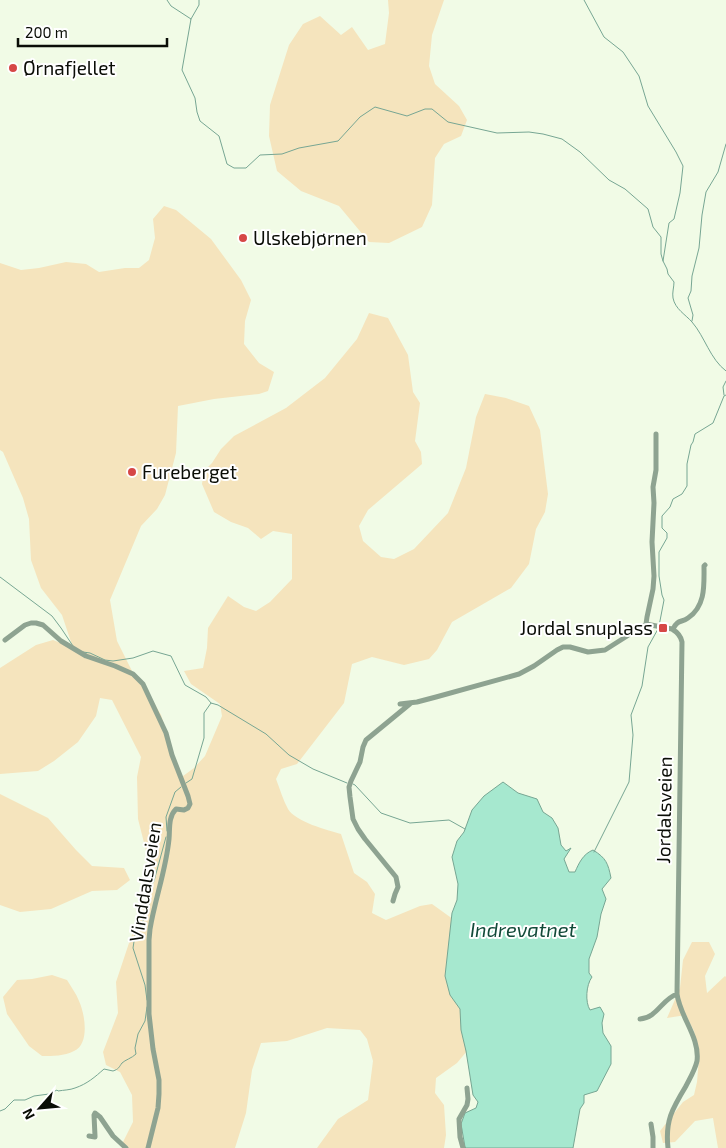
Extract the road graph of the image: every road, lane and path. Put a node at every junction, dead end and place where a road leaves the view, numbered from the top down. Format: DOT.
graph roads {
  1 [pos="656,434"];
  2 [pos="705,564"];
  3 [pos="646,624"];
  4 [pos="673,629"];
  5 [pos="5,640"];
  6 [pos="412,702"];
  7 [pos="400,704"];
  8 [pos="393,901"];
  9 [pos="677,994"];
  10 [pos="640,1019"];
  11 [pos="467,1088"];
  12 [pos="651,1124"];
  13 [pos="89,1136"];
  14 [pos="126,1148"];
  15 [pos="148,1148"];
  16 [pos="463,1148"];
  17 [pos="653,1148"];
  18 [pos="668,1148"];
  1 -- 3 [label="street"];
  2 -- 4 [label="street"];
  3 -- 4 [label="street"];
  3 -- 6 [label="street"];
  4 -- 9 [label="street, Jordalsveien"];
  5 -- 15 [label="street, Vinddalsveien"];
  6 -- 7 [label="street"];
  6 -- 8 [label="street"];
  9 -- 10 [label="street"];
  9 -- 18 [label="street, Jordalsveien"];
  11 -- 16 [label="street"];
  12 -- 17 [label="street"];
  13 -- 14 [label="street"];
}
